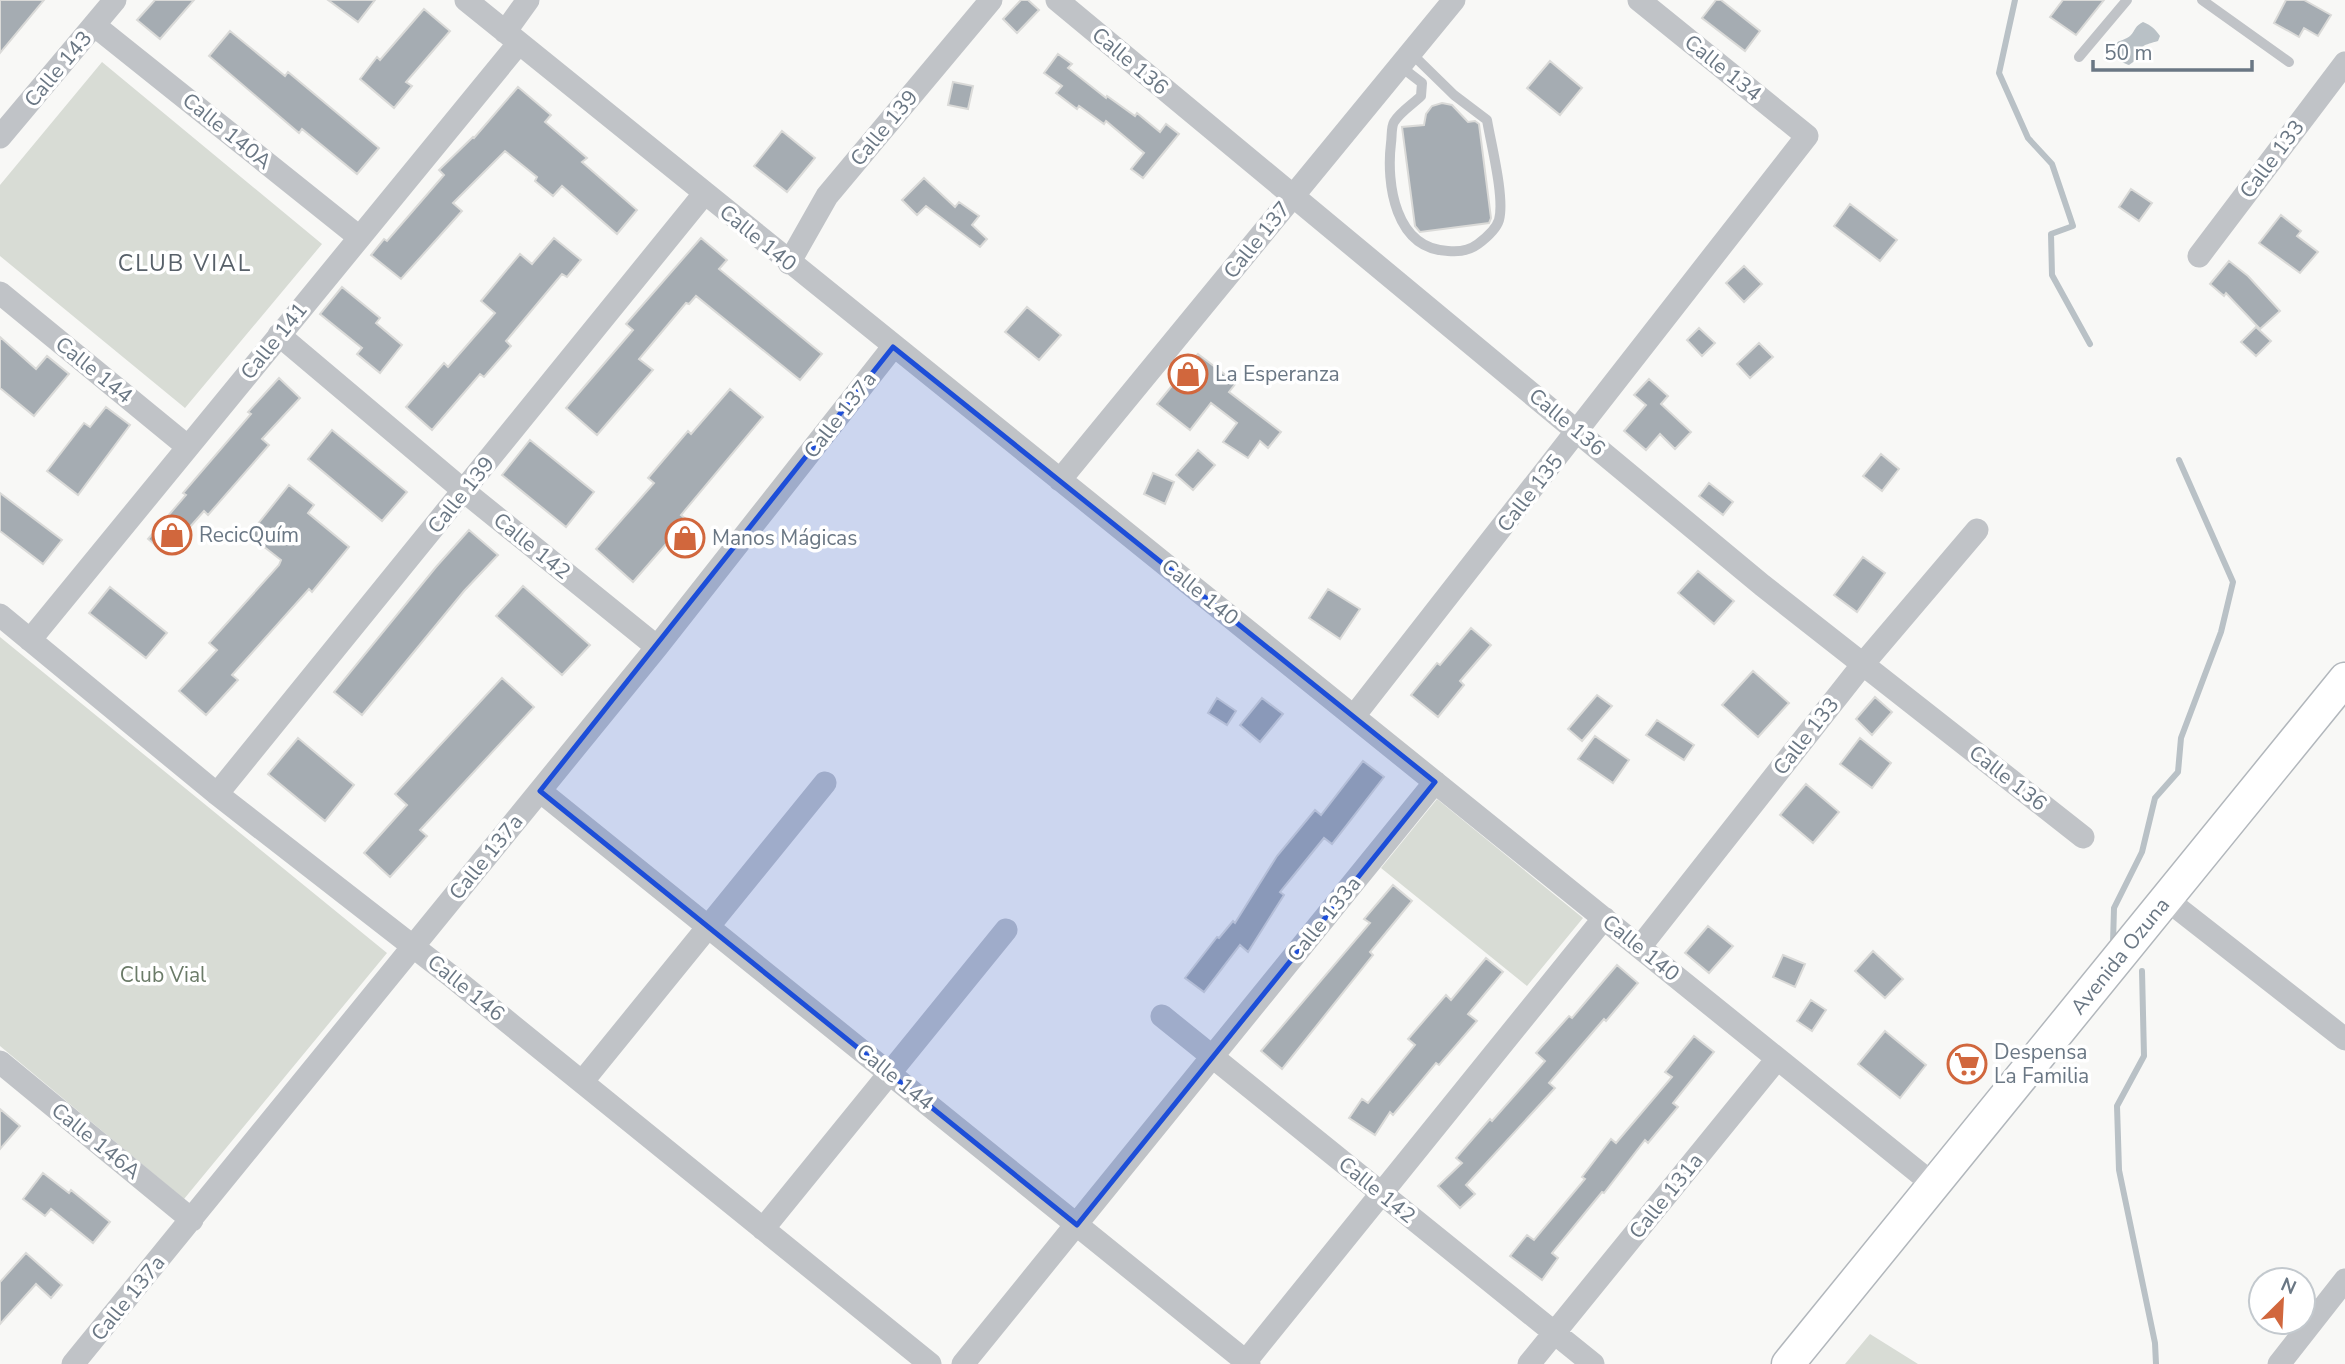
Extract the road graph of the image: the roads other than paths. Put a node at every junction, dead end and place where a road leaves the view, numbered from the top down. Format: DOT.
graph roads {
  1 [pos="115,0"];
  2 [pos="466,0"];
  3 [pos="528,0"];
  4 [pos="991,0"];
  5 [pos="1057,0"];
  6 [pos="1454,0"];
  7 [pos="1639,0"];
  8 [pos="2127,0"];
  9 [pos="2202,0"];
  10 [pos="94,25"];
  11 [pos="512,37"];
  12 [pos="2079,57"];
  13 [pos="1406,60"];
  14 [pos="2289,62"];
  15 [pos="2345,63"];
  16 [pos="8,111"];
  17 [pos="1807,136"];
  18 [pos="0,137"];
  19 [pos="704,194"];
  20 [pos="1293,197"];
  21 [pos="359,237"];
  22 [pos="2199,256"];
  23 [pos="789,263"];
  24 [pos="0,293"];
  25 [pos="279,335"];
  26 [pos="893,347"];
  27 [pos="1579,430"];
  28 [pos="188,447"];
  29 [pos="1060,480"];
  30 [pos="464,491"];
  31 [pos="1978,530"];
  32 [pos="0,615"];
  33 [pos="30,640"];
  34 [pos="656,647"];
  35 [pos="1863,664"];
  36 [pos="2345,679"];
  37 [pos="1354,716"];
  38 [pos="1435,782"];
  39 [pos="825,783"];
  40 [pos="540,791"];
  41 [pos="217,794"];
  42 [pos="2083,837"];
  43 [pos="2166,899"];
  44 [pos="1604,918"];
  45 [pos="708,927"];
  46 [pos="1006,930"];
  47 [pos="414,946"];
  48 [pos="1640,947"];
  49 [pos="1162,1016"];
  50 [pos="2345,1039"];
  51 [pos="1212,1056"];
  52 [pos="1777,1059"];
  53 [pos="0,1062"];
  54 [pos="890,1073"];
  55 [pos="582,1082"];
  56 [pos="1934,1185"];
  57 [pos="1381,1192"];
  58 [pos="192,1220"];
  59 [pos="1077,1225"];
  60 [pos="763,1229"];
  61 [pos="2345,1280"];
  62 [pos="1554,1333"];
  63 [pos="1247,1362"];
  64 [pos="73,1364"];
  65 [pos="930,1364"];
  66 [pos="963,1364"];
  67 [pos="1529,1364"];
  68 [pos="1593,1364"];
  69 [pos="1788,1364"];
  70 [pos="2279,1364"];
  1 -- 10 [label="street, Calle 143"];
  2 -- 11 [label="street, Calle 140"];
  3 -- 11 [label="street, Calle 141"];
  4 -- 23 [label="street, Calle 139"];
  5 -- 20 [label="street, Calle 136"];
  6 -- 13 [label="street, Calle 137"];
  7 -- 17 [label="street, Calle 134"];
  8 -- 12 [label="lane"];
  9 -- 14 [label="lane"];
  10 -- 16 [label="street, Calle 143"];
  10 -- 21 [label="street, Calle 140A"];
  11 -- 19 [label="street, Calle 140"];
  11 -- 21 [label="street, Calle 141"];
  13 -- 13 [label="lane"];
  13 -- 20 [label="street, Calle 137"];
  15 -- 22 [label="street, Calle 133"];
  16 -- 18 [label="street, Calle 143"];
  17 -- 27 [label="street, Calle 135"];
  19 -- 23 [label="street, Calle 140"];
  19 -- 30 [label="street, Calle 139"];
  20 -- 27 [label="street, Calle 136"];
  20 -- 29 [label="street, Calle 137"];
  21 -- 25 [label="street, Calle 141"];
  23 -- 26 [label="street, Calle 140"];
  24 -- 28 [label="street, Calle 144"];
  25 -- 28 [label="street, Calle 141"];
  25 -- 30 [label="street, Calle 142"];
  26 -- 29 [label="street, Calle 140"];
  26 -- 34 [label="street, Calle 137a"];
  27 -- 35 [label="street, Calle 136"];
  27 -- 37 [label="street, Calle 135"];
  28 -- 33 [label="street, Calle 141"];
  29 -- 37 [label="street, Calle 140"];
  30 -- 34 [label="street, Calle 142"];
  30 -- 41 [label="street, Calle 139"];
  31 -- 35 [label="street, Calle 133"];
  32 -- 33 [label="street, Calle 146"];
  33 -- 41 [label="street, Calle 146"];
  34 -- 40 [label="street, Calle 137a"];
  35 -- 42 [label="street, Calle 136"];
  35 -- 48 [label="street, Calle 133"];
  36 -- 43 [label="main road, Avenida Ozuna"];
  37 -- 38 [label="street, Calle 140"];
  38 -- 44 [label="street, Calle 140"];
  38 -- 51 [label="street, Calle 133a"];
  39 -- 45 [label="street"];
  40 -- 45 [label="street, Calle 144"];
  40 -- 47 [label="street, Calle 137a"];
  41 -- 47 [label="street, Calle 146"];
  43 -- 50 [label="street"];
  43 -- 56 [label="main road, Avenida Ozuna"];
  44 -- 48 [label="street, Calle 140"];
  44 -- 57 [label="street"];
  45 -- 54 [label="street, Calle 144"];
  45 -- 55 [label="street"];
  46 -- 54 [label="street"];
  47 -- 55 [label="street, Calle 146"];
  47 -- 58 [label="street, Calle 137a"];
  48 -- 52 [label="street, Calle 140"];
  49 -- 51 [label="street, Calle 142"];
  51 -- 57 [label="street, Calle 142"];
  51 -- 59 [label="street, Calle 133a"];
  52 -- 56 [label="street, Calle 140"];
  52 -- 62 [label="street, Calle 131a"];
  53 -- 58 [label="street, Calle 146A"];
  54 -- 59 [label="street, Calle 144"];
  54 -- 60 [label="street"];
  55 -- 60 [label="street, Calle 146"];
  56 -- 69 [label="main road, Avenida Ozuna"];
  57 -- 62 [label="street, Calle 142"];
  57 -- 63 [label="street"];
  58 -- 64 [label="street, Calle 137a"];
  59 -- 63 [label="street, Calle 144"];
  59 -- 66 [label="street, Calle 133a"];
  60 -- 65 [label="street, Calle 146"];
  61 -- 70 [label="street"];
  62 -- 67 [label="street, Calle 131a"];
  62 -- 68 [label="street, Calle 142"];
}
